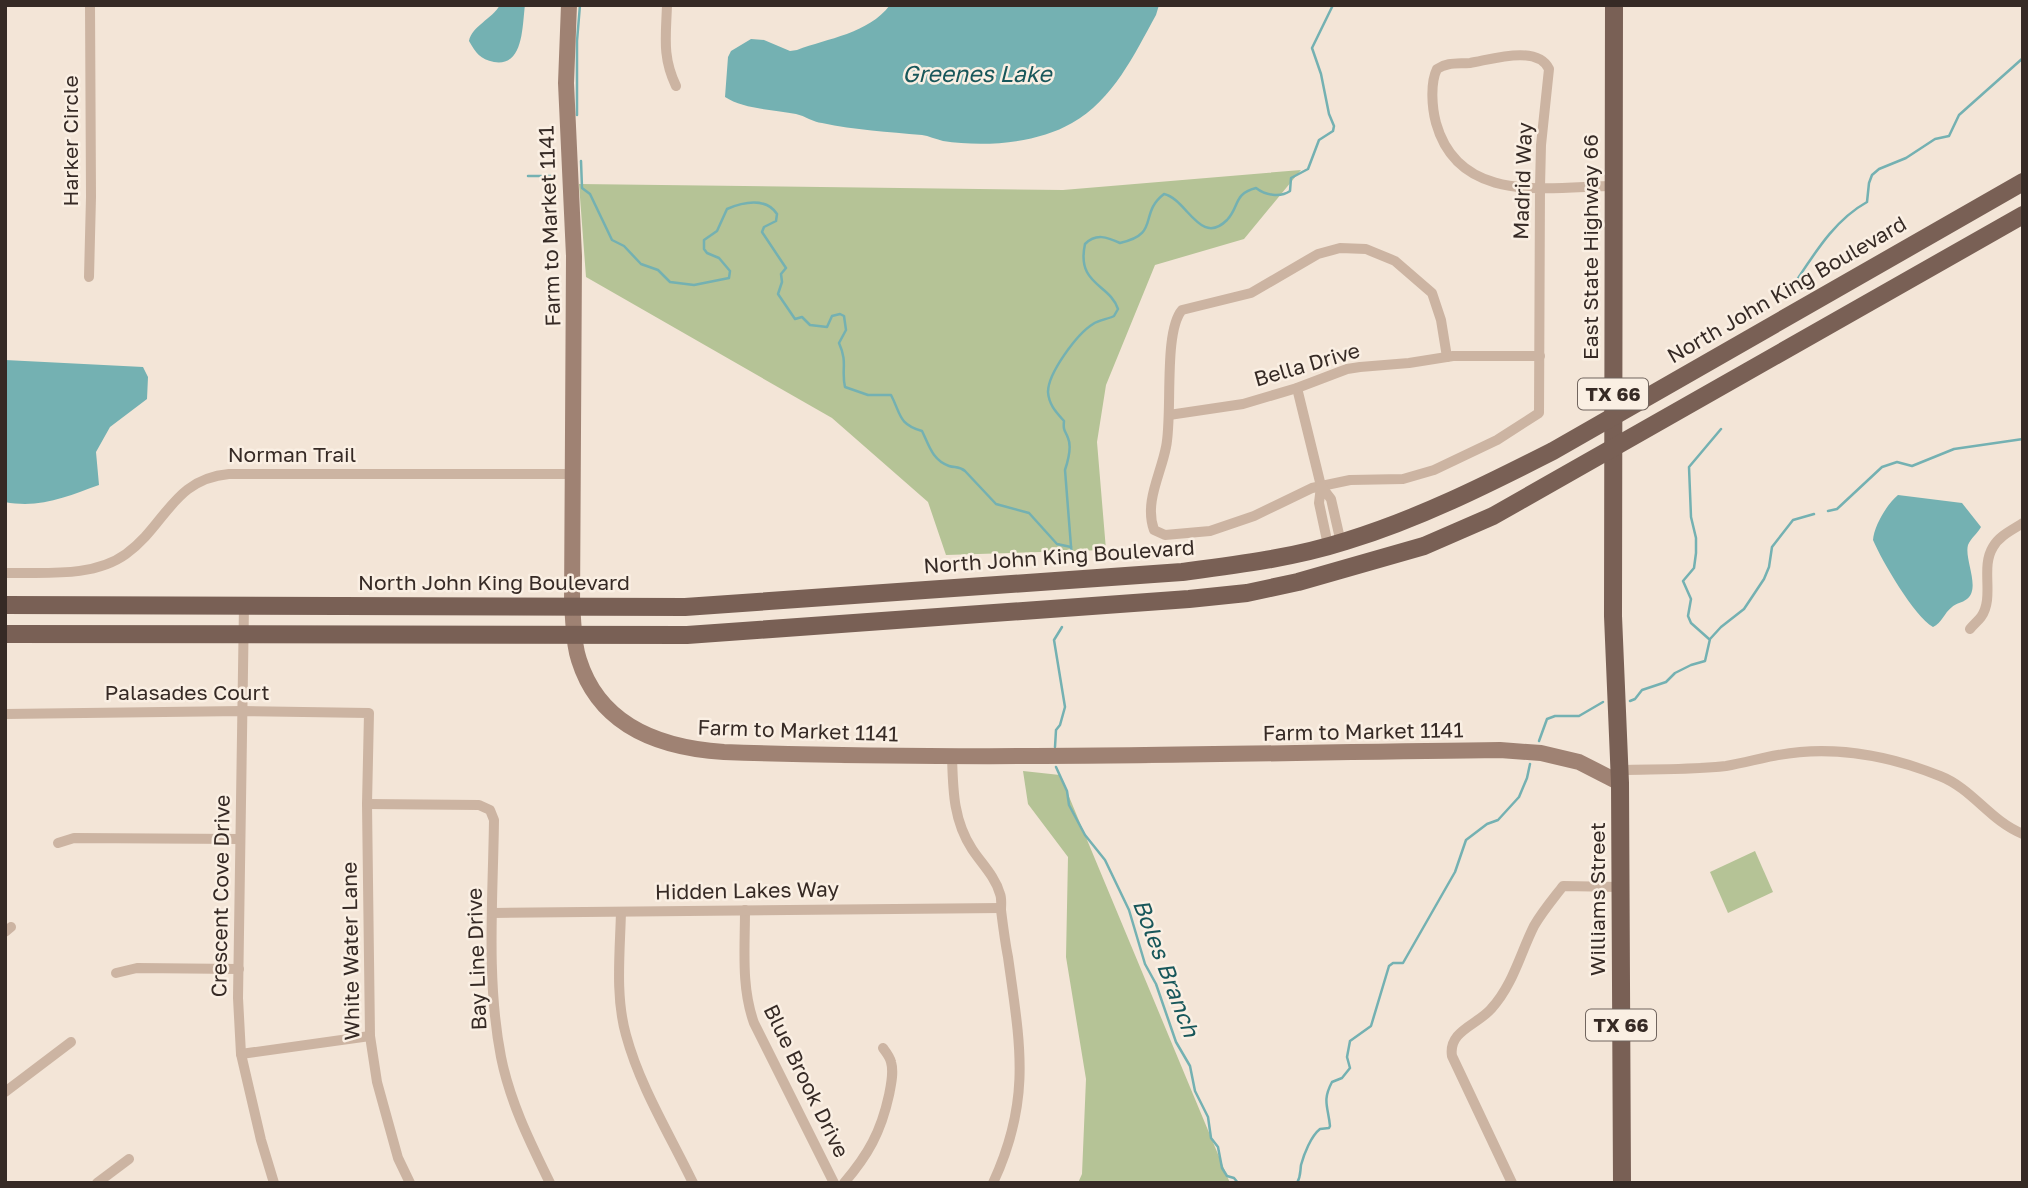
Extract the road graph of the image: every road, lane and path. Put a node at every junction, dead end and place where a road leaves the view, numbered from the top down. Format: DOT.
graph roads {
  1 [pos="90,5"];
  2 [pos="569,5"];
  3 [pos="667,5"];
  4 [pos="1614,5"];
  5 [pos="676,86"];
  6 [pos="2023,182"];
  7 [pos="1614,186"];
  8 [pos="1540,187"];
  9 [pos="2023,215"];
  10 [pos="89,277"];
  11 [pos="1541,356"];
  12 [pos="1447,357"];
  13 [pos="1297,388"];
  14 [pos="1169,415"];
  15 [pos="1613,415"];
  16 [pos="1613,448"];
  17 [pos="574,474"];
  18 [pos="1321,486"];
  19 [pos="2023,523"];
  20 [pos="1335,544"];
  21 [pos="1342,570"];
  22 [pos="5,573"];
  23 [pos="987,586"];
  24 [pos="5,605"];
  25 [pos="244,606"];
  26 [pos="572,606"];
  27 [pos="988,613"];
  28 [pos="1970,629"];
  29 [pos="5,634"];
  30 [pos="243,634"];
  31 [pos="575,636"];
  32 [pos="243,711"];
  33 [pos="5,713"];
  34 [pos="369,713"];
  35 [pos="952,756"];
  36 [pos="1620,777"];
  37 [pos="367,804"];
  38 [pos="2023,834"];
  39 [pos="240,839"];
  40 [pos="58,842"];
  41 [pos="1620,887"];
  42 [pos="1001,908"];
  43 [pos="745,911"];
  44 [pos="621,912"];
  45 [pos="494,913"];
  46 [pos="239,969"];
  47 [pos="116,973"];
  48 [pos="370,1036"];
  49 [pos="71,1042"];
  50 [pos="883,1048"];
  51 [pos="241,1054"];
  52 [pos="5,1092"];
  53 [pos="129,1160"];
  54 [pos="97,1183"];
  55 [pos="274,1183"];
  56 [pos="410,1183"];
  57 [pos="550,1183"];
  58 [pos="693,1183"];
  59 [pos="834,1183"];
  60 [pos="844,1183"];
  61 [pos="993,1183"];
  62 [pos="1512,1183"];
  63 [pos="1622,1183"];
  1 -- 10 [label="street, Harker Circle"];
  2 -- 17 [label="street, Farm to Market 1141"];
  3 -- 5 [label="street"];
  4 -- 7 [label="main road, East State Highway 66 / TX 66"];
  6 -- 15 [label="main road, North John King Boulevard"];
  7 -- 8 [label="street"];
  7 -- 15 [label="main road, East State Highway 66 / TX 66"];
  8 -- 8 [label="street, Madrid Way"];
  8 -- 11 [label="street, Madrid Way"];
  9 -- 16 [label="main road"];
  11 -- 12 [label="street, Bella Drive"];
  11 -- 18 [label="street, Madrid Way"];
  12 -- 13 [label="street, Bella Drive"];
  12 -- 14 [label="street"];
  13 -- 14 [label="street, Bella Drive"];
  13 -- 18 [label="street"];
  14 -- 18 [label="street"];
  15 -- 16 [label="main road, East State Highway 66 / TX 66"];
  15 -- 20 [label="main road, North John King Boulevard"];
  16 -- 21 [label="main road"];
  16 -- 36 [label="main road, East State Highway 66 / TX 66"];
  17 -- 22 [label="street, Norman Trail"];
  17 -- 26 [label="street, Farm to Market 1141"];
  18 -- 20 [label="street"];
  19 -- 28 [label="street"];
  20 -- 21 [label="main road"];
  20 -- 23 [label="main road, North John King Boulevard"];
  21 -- 27 [label="main road"];
  23 -- 26 [label="main road, North John King Boulevard"];
  23 -- 27 [label="main road"];
  24 -- 25 [label="main road, North John King Boulevard"];
  25 -- 26 [label="main road, North John King Boulevard"];
  25 -- 30 [label="street, Crescent Cove Drive"];
  26 -- 31 [label="street, Farm to Market 1141"];
  27 -- 31 [label="main road"];
  29 -- 30 [label="main road"];
  30 -- 31 [label="main road"];
  30 -- 32 [label="street, Crescent Cove Drive"];
  31 -- 35 [label="street, Farm to Market 1141"];
  32 -- 33 [label="street, Palasades Court"];
  32 -- 34 [label="street, Palasades Court"];
  32 -- 39 [label="street, Crescent Cove Drive"];
  34 -- 37 [label="street, White Water Lane"];
  35 -- 36 [label="street, Farm to Market 1141"];
  35 -- 42 [label="street"];
  36 -- 38 [label="street"];
  36 -- 41 [label="main road, Williams Street / TX 66"];
  37 -- 45 [label="street, Bay Line Drive"];
  37 -- 48 [label="street, White Water Lane"];
  39 -- 40 [label="street"];
  39 -- 46 [label="street, Crescent Cove Drive"];
  41 -- 62 [label="street"];
  41 -- 63 [label="main road, Williams Street / TX 66"];
  42 -- 43 [label="street, Hidden Lakes Way"];
  42 -- 61 [label="street"];
  43 -- 44 [label="street, Hidden Lakes Way"];
  43 -- 59 [label="street, Blue Brook Drive"];
  44 -- 45 [label="street, Hidden Lakes Way"];
  44 -- 58 [label="street"];
  45 -- 57 [label="street, Bay Line Drive"];
  46 -- 47 [label="street"];
  46 -- 51 [label="street, Crescent Cove Drive"];
  48 -- 51 [label="street"];
  48 -- 56 [label="street, White Water Lane"];
  49 -- 52 [label="street"];
  50 -- 60 [label="street"];
  51 -- 55 [label="street, Crescent Cove Drive"];
  53 -- 54 [label="street"];
}
